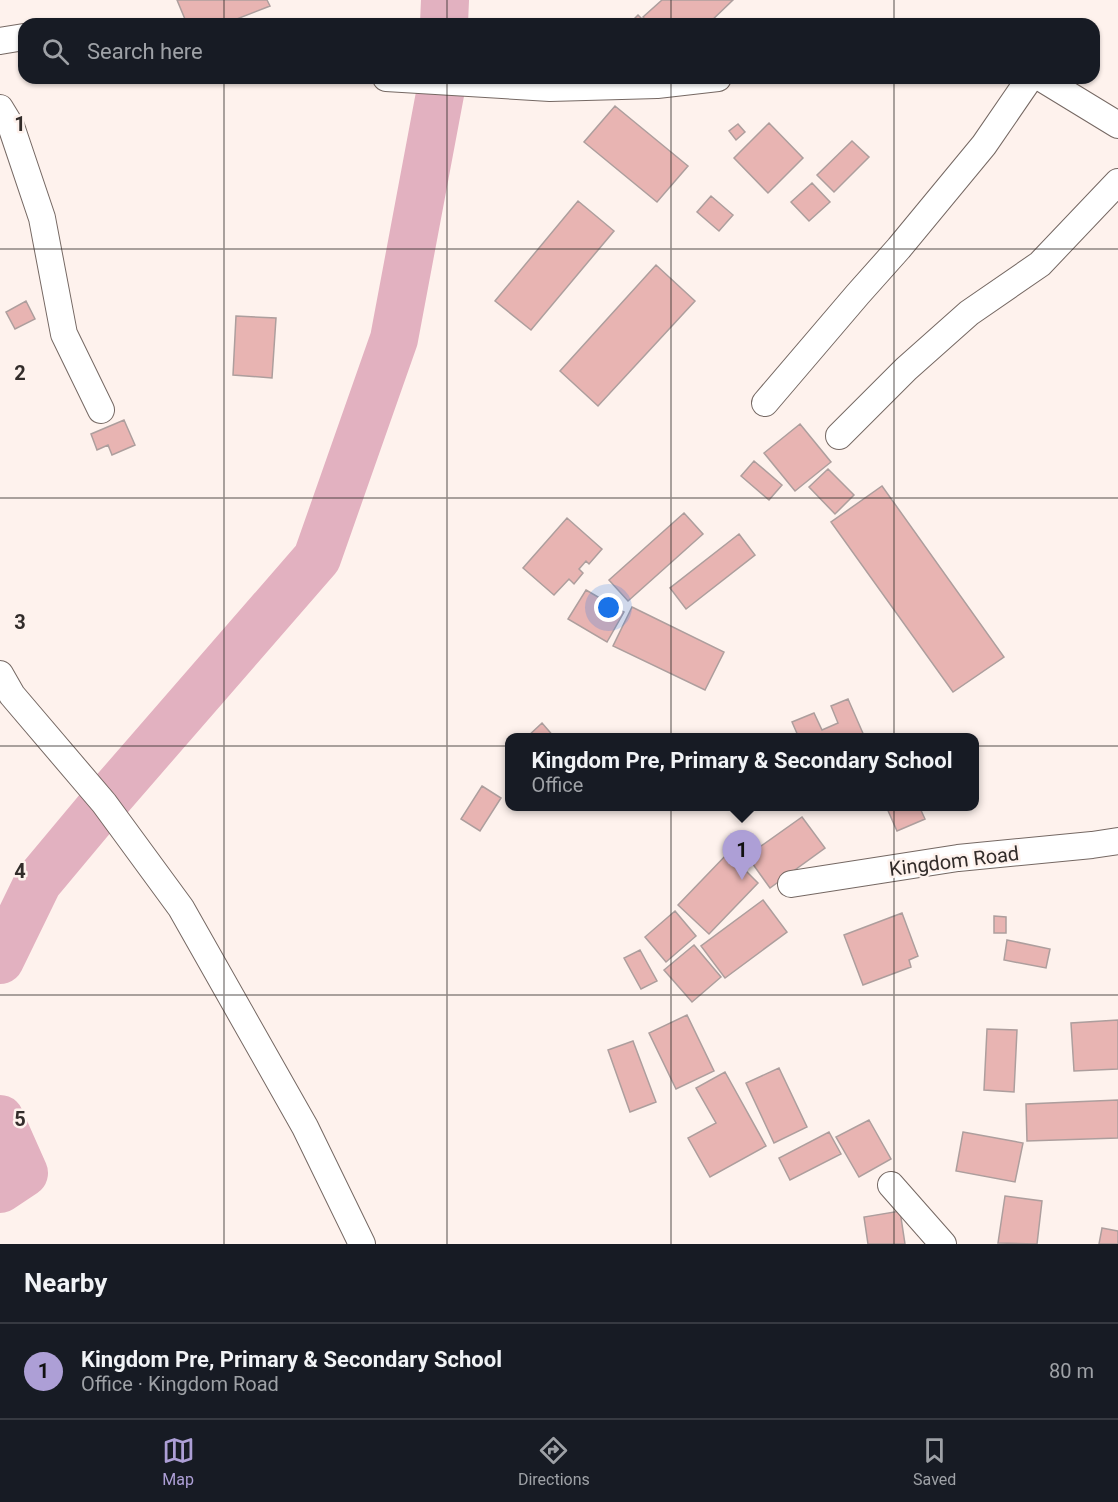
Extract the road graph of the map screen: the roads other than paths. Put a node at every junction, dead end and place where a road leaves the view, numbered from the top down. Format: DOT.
graph roads {
  1 [pos="18,38"];
  2 [pos="0,41"];
  3 [pos="484,84"];
  4 [pos="666,84"];
  5 [pos="1026,84"];
  6 [pos="1051,84"];
  7 [pos="0,108"];
  8 [pos="1118,125"];
  9 [pos="1118,182"];
  10 [pos="765,403"];
  11 [pos="101,410"];
  12 [pos="839,436"];
  13 [pos="0,674"];
  14 [pos="1118,840"];
  15 [pos="791,884"];
  16 [pos="891,1185"];
  17 [pos="362,1244"];
  18 [pos="943,1244"];
  1 -- 2 [label="street"];
  3 -- 4 [label="street"];
  5 -- 10 [label="street"];
  6 -- 8 [label="street"];
  7 -- 11 [label="street"];
  9 -- 12 [label="street"];
  13 -- 17 [label="street"];
  14 -- 15 [label="street, Kingdom Road"];
  16 -- 18 [label="street"];
}
